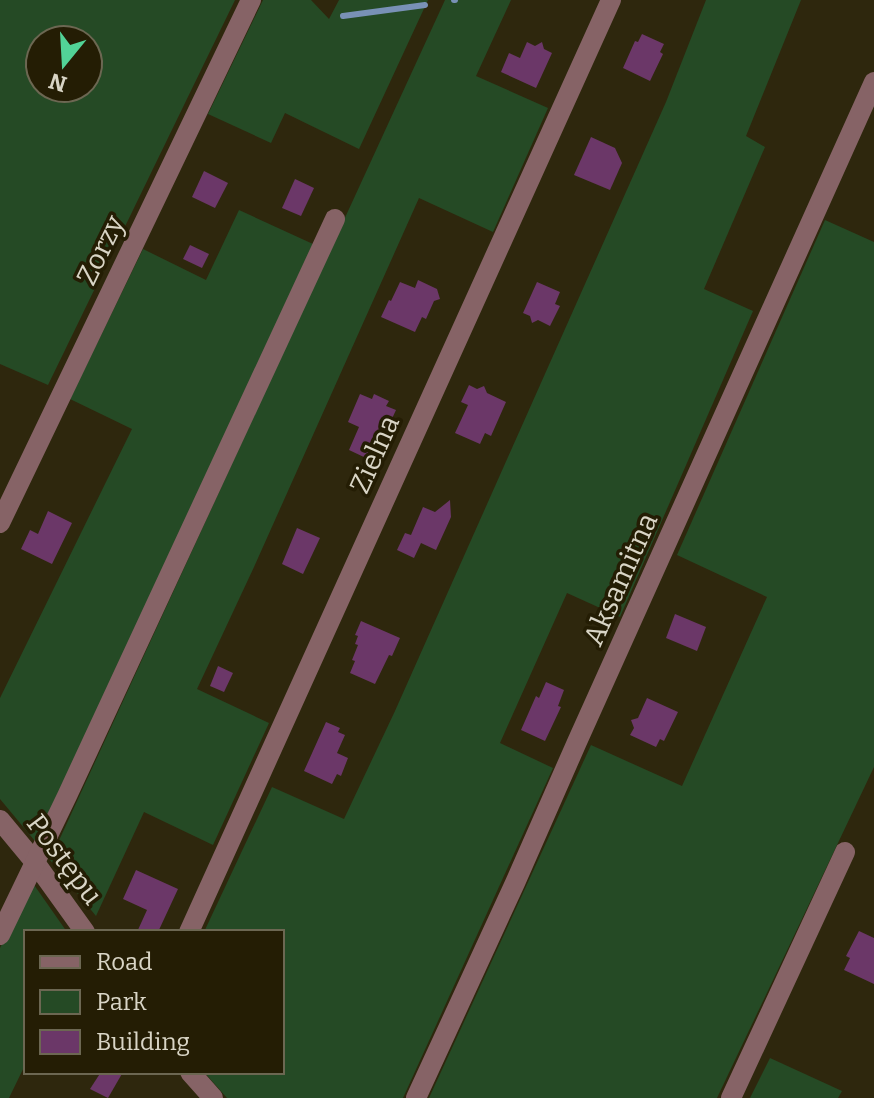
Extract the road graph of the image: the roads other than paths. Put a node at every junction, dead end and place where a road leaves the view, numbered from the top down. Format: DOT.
graph roads {
  1 [pos="251,0"];
  2 [pos="611,0"];
  3 [pos="874,82"];
  4 [pos="335,219"];
  5 [pos="0,523"];
  6 [pos="0,820"];
  7 [pos="845,852"];
  8 [pos="34,861"];
  9 [pos="84,930"];
  10 [pos="190,930"];
  11 [pos="0,935"];
  12 [pos="192,1074"];
  13 [pos="213,1098"];
  14 [pos="416,1098"];
  15 [pos="731,1098"];
  1 -- 5 [label="street, Zorzy"];
  2 -- 10 [label="street, Zielna"];
  3 -- 14 [label="street, Aksamitna"];
  4 -- 8 [label="street"];
  6 -- 8 [label="street, Postępu"];
  7 -- 15 [label="street"];
  8 -- 9 [label="street, Postępu"];
  8 -- 11 [label="street"];
  12 -- 13 [label="street"];
}
